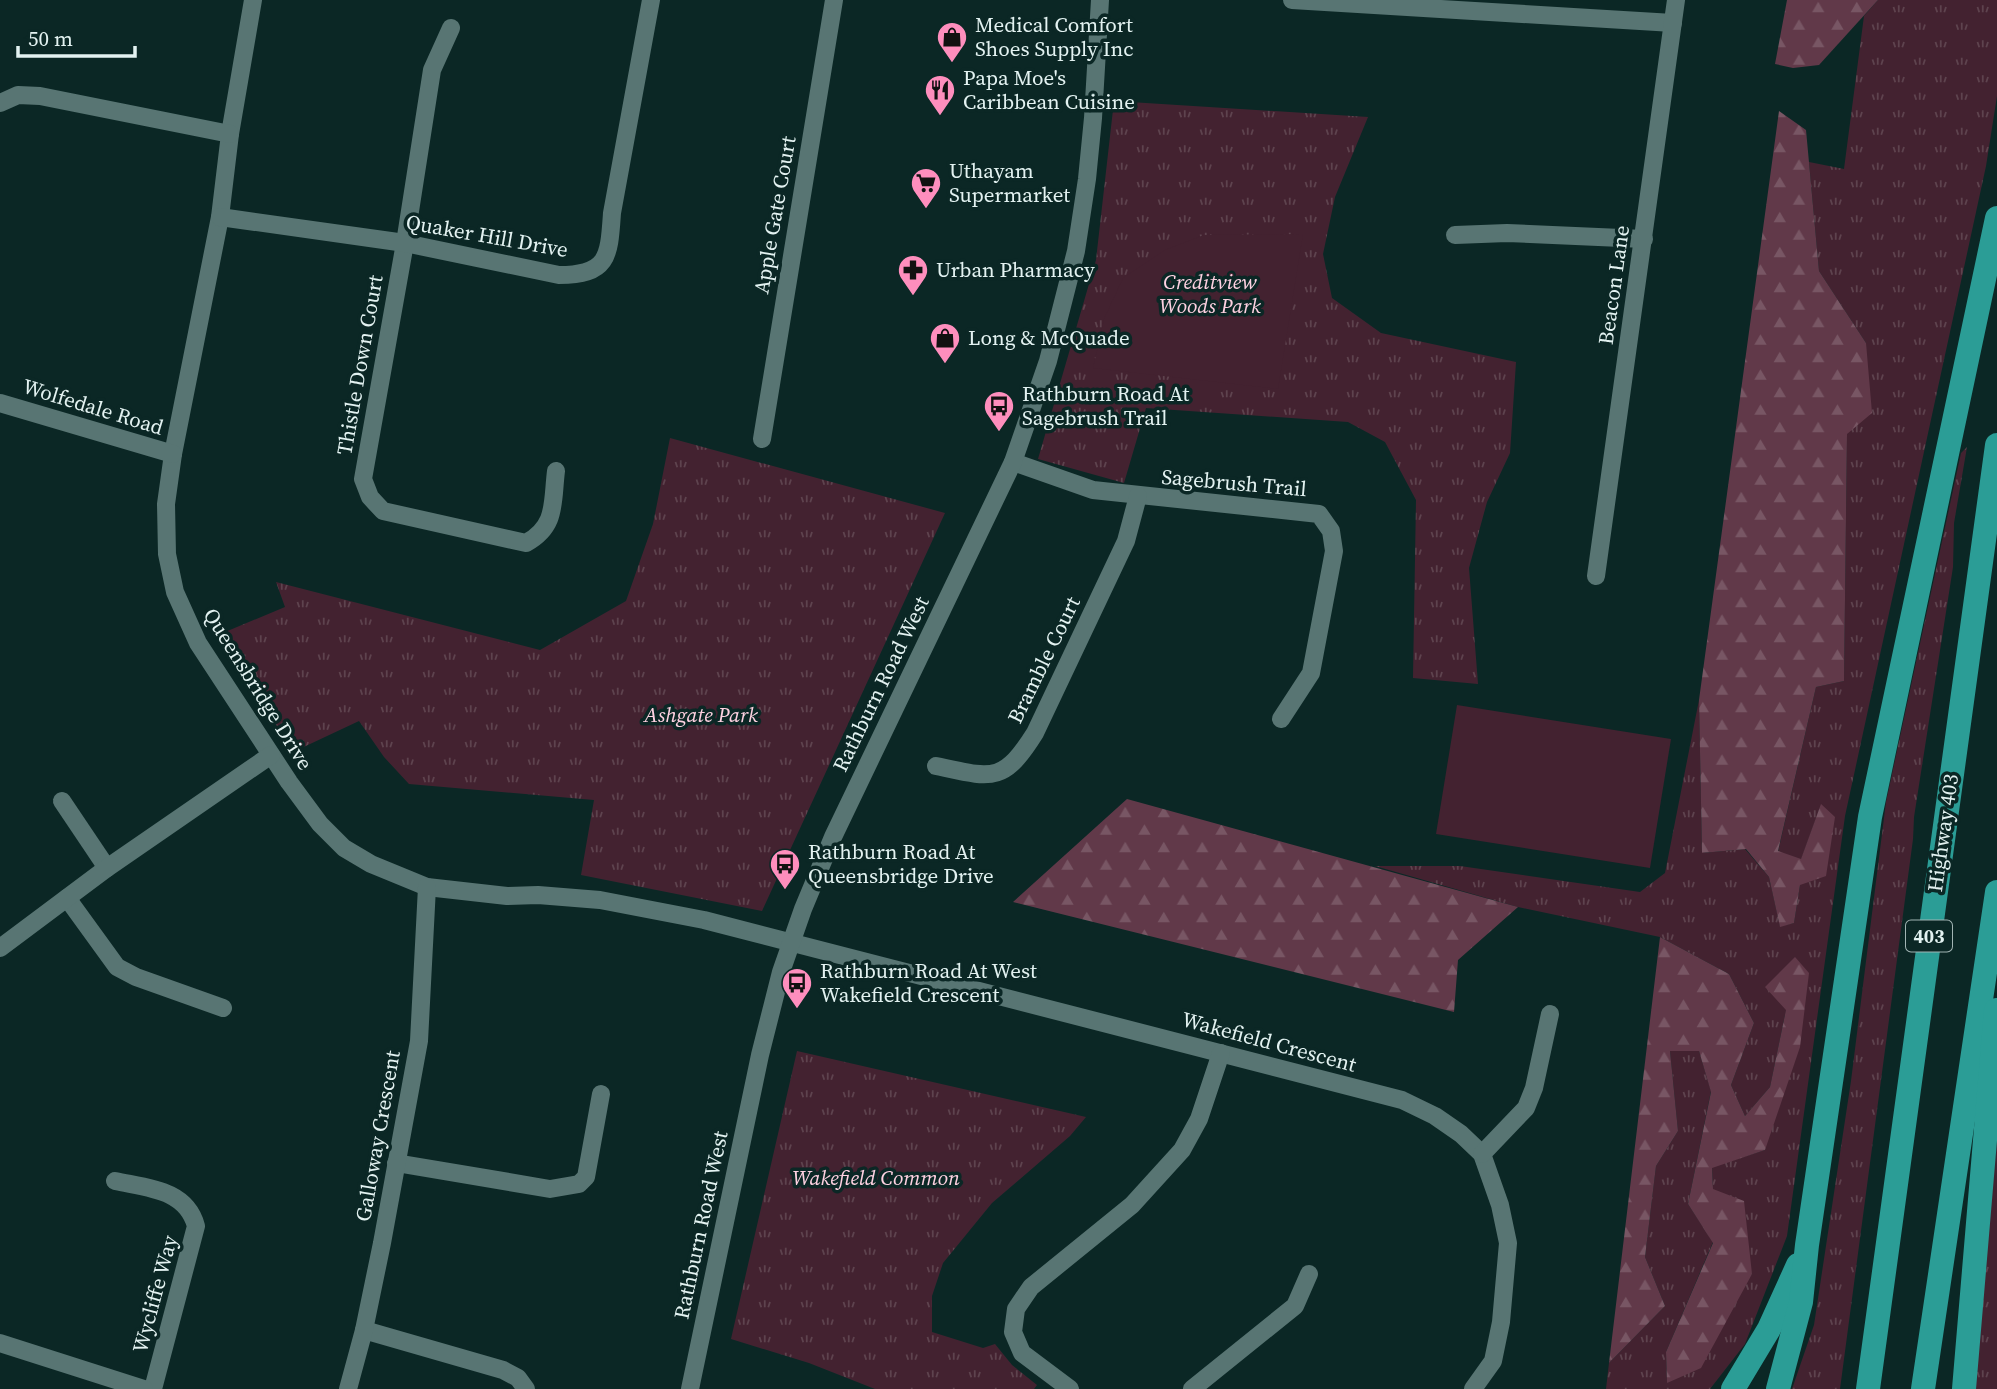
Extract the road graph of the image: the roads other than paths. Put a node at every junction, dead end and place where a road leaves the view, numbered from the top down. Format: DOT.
graph roads {
  1 [pos="253,0"];
  2 [pos="651,0"];
  3 [pos="834,0"];
  4 [pos="1100,0"];
  5 [pos="1292,0"];
  6 [pos="1676,0"];
  7 [pos="1673,23"];
  8 [pos="451,28"];
  9 [pos="0,103"];
  10 [pos="230,134"];
  11 [pos="220,217"];
  12 [pos="1997,218"];
  13 [pos="1455,235"];
  14 [pos="1644,239"];
  15 [pos="405,243"];
  16 [pos="0,403"];
  17 [pos="762,439"];
  18 [pos="1997,445"];
  19 [pos="173,454"];
  20 [pos="1013,462"];
  21 [pos="556,471"];
  22 [pos="1138,496"];
  23 [pos="1596,576"];
  24 [pos="1281,719"];
  25 [pos="271,755"];
  26 [pos="936,766"];
  27 [pos="62,801"];
  28 [pos="107,867"];
  29 [pos="427,887"];
  30 [pos="1997,892"];
  31 [pos="67,898"];
  32 [pos="1991,940"];
  33 [pos="791,943"];
  34 [pos="0,948"];
  35 [pos="223,1008"];
  36 [pos="1550,1014"];
  37 [pos="1221,1054"];
  38 [pos="601,1094"];
  39 [pos="1482,1154"];
  40 [pos="396,1163"];
  41 [pos="115,1181"];
  42 [pos="1807,1245"];
  43 [pos="1309,1274"];
  44 [pos="364,1330"];
  45 [pos="0,1343"];
  46 [pos="144,1389"];
  47 [pos="153,1389"];
  48 [pos="348,1389"];
  49 [pos="526,1389"];
  50 [pos="690,1389"];
  51 [pos="1070,1389"];
  52 [pos="1192,1389"];
  53 [pos="1473,1389"];
  54 [pos="1733,1389"];
  55 [pos="1778,1389"];
  56 [pos="1868,1389"];
  57 [pos="1923,1389"];
  58 [pos="1964,1389"];
  1 -- 10 [label="street, Queensbridge Drive"];
  2 -- 15 [label="street, Quaker Hill Drive"];
  3 -- 17 [label="street, Apple Gate Court"];
  4 -- 20 [label="street, Rathburn Road West"];
  5 -- 7 [label="street"];
  6 -- 7 [label="street, Beacon Lane"];
  7 -- 14 [label="street, Beacon Lane"];
  8 -- 15 [label="street"];
  9 -- 10 [label="street"];
  10 -- 11 [label="street, Queensbridge Drive"];
  11 -- 15 [label="street, Quaker Hill Drive"];
  11 -- 19 [label="street, Queensbridge Drive"];
  12 -- 42 [label="highway"];
  13 -- 14 [label="street"];
  14 -- 23 [label="street, Beacon Lane"];
  15 -- 21 [label="street, Thistle Down Court"];
  16 -- 19 [label="street, Wolfedale Road"];
  18 -- 56 [label="highway, Highway 403 / 403"];
  19 -- 25 [label="street, Queensbridge Drive"];
  20 -- 22 [label="street, Sagebrush Trail"];
  20 -- 33 [label="street, Rathburn Road West"];
  22 -- 24 [label="street, Sagebrush Trail"];
  22 -- 26 [label="street, Bramble Court"];
  25 -- 28 [label="street"];
  25 -- 29 [label="street, Queensbridge Drive"];
  27 -- 28 [label="street"];
  28 -- 31 [label="street"];
  29 -- 33 [label="street, Queensbridge Drive"];
  29 -- 40 [label="street, Galloway Crescent"];
  30 -- 32 [label="highway"];
  31 -- 34 [label="street"];
  31 -- 35 [label="street"];
  32 -- 57 [label="highway"];
  32 -- 58 [label="highway"];
  33 -- 37 [label="street, Wakefield Crescent"];
  33 -- 50 [label="street, Rathburn Road West"];
  36 -- 39 [label="street"];
  37 -- 39 [label="street, Wakefield Crescent"];
  37 -- 51 [label="street"];
  38 -- 40 [label="street"];
  39 -- 53 [label="street, Wakefield Crescent"];
  40 -- 44 [label="street, Galloway Crescent"];
  41 -- 47 [label="street, Wycliffe Way"];
  42 -- 54 [label="highway"];
  42 -- 55 [label="highway"];
  43 -- 52 [label="street"];
  44 -- 48 [label="street, Galloway Crescent"];
  44 -- 49 [label="street"];
  45 -- 46 [label="street"];
}
